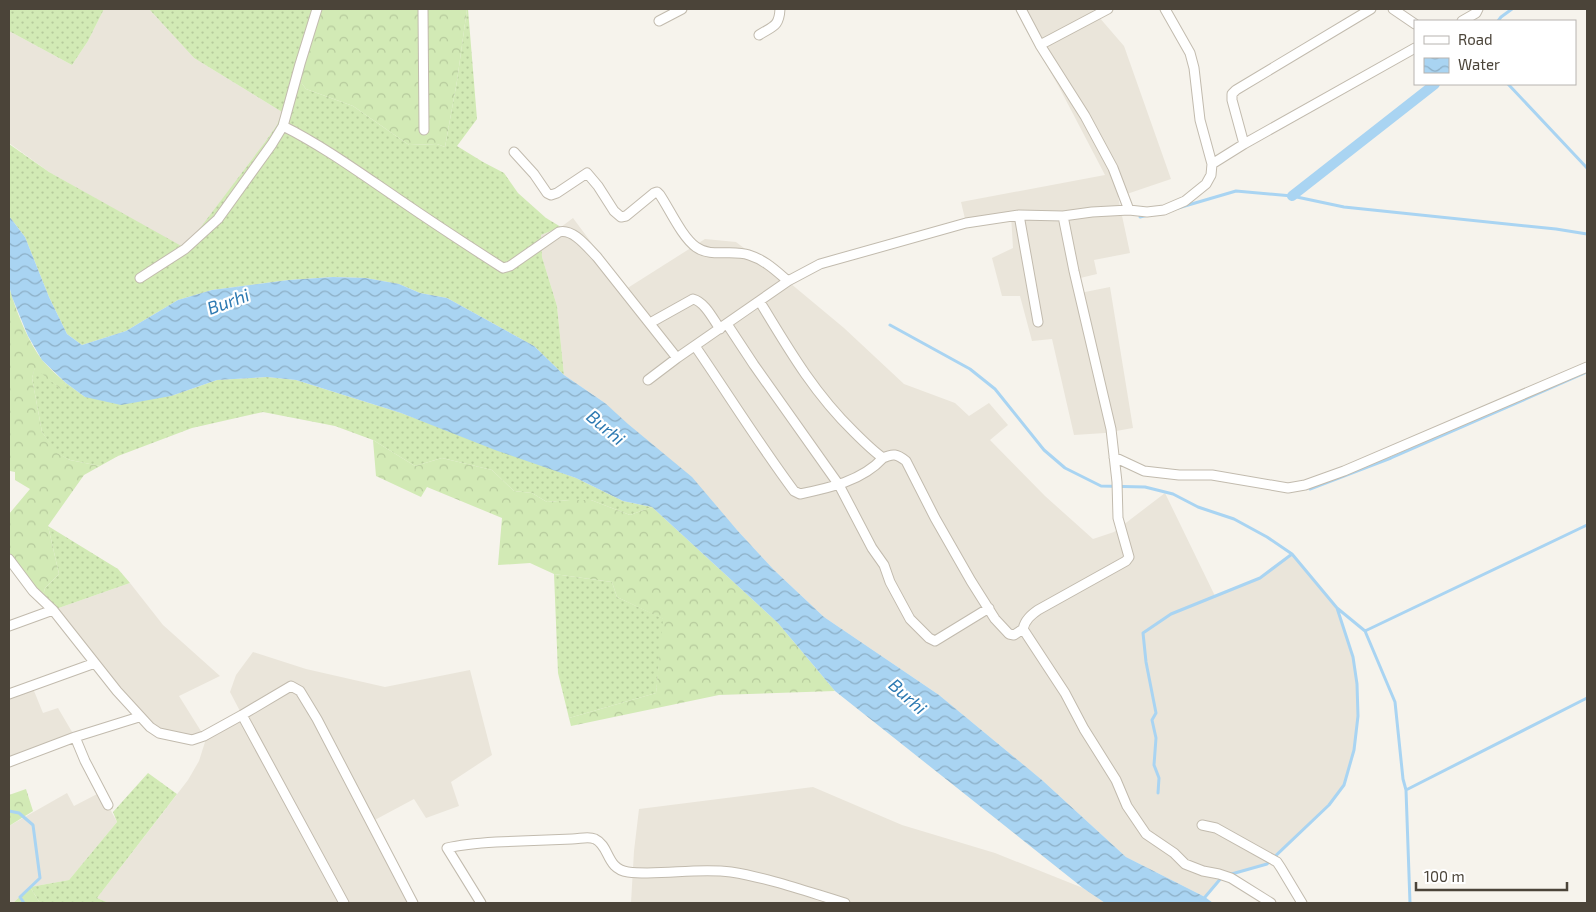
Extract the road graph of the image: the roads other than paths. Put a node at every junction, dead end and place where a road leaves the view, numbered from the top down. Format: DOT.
graph roads {
  1 [pos="317,9"];
  2 [pos="423,9"];
  3 [pos="682,9"];
  4 [pos="780,9"];
  5 [pos="1021,9"];
  6 [pos="1108,9"];
  7 [pos="1165,9"];
  8 [pos="1372,9"];
  9 [pos="1394,9"];
  10 [pos="1478,9"];
  11 [pos="1464,20"];
  12 [pos="659,21"];
  13 [pos="1414,23"];
  14 [pos="759,35"];
  15 [pos="1040,45"];
  16 [pos="1414,49"];
  17 [pos="283,126"];
  18 [pos="424,130"];
  19 [pos="1244,144"];
  20 [pos="514,152"];
  21 [pos="1212,164"];
  22 [pos="1129,210"];
  23 [pos="1019,215"];
  24 [pos="1063,216"];
  25 [pos="140,278"];
  26 [pos="788,281"];
  27 [pos="760,302"];
  28 [pos="1038,322"];
  29 [pos="650,324"];
  30 [pos="723,326"];
  31 [pos="695,346"];
  32 [pos="677,358"];
  33 [pos="1587,367"];
  34 [pos="648,380"];
  35 [pos="1114,457"];
  36 [pos="883,458"];
  37 [pos="839,485"];
  38 [pos="9,559"];
  39 [pos="989,608"];
  40 [pos="53,610"];
  41 [pos="9,626"];
  42 [pos="1023,629"];
  43 [pos="95,663"];
  44 [pos="9,694"];
  45 [pos="242,715"];
  46 [pos="139,716"];
  47 [pos="75,737"];
  48 [pos="9,762"];
  49 [pos="108,806"];
  50 [pos="1202,825"];
  51 [pos="344,903"];
  52 [pos="413,903"];
  53 [pos="481,903"];
  54 [pos="845,903"];
  55 [pos="1272,903"];
  56 [pos="1302,903"];
  1 -- 17 [label="street"];
  2 -- 18 [label="street"];
  3 -- 12 [label="street"];
  4 -- 14 [label="street"];
  5 -- 15 [label="street"];
  6 -- 15 [label="street"];
  7 -- 21 [label="street"];
  8 -- 19 [label="street"];
  9 -- 13 [label="street"];
  10 -- 11 [label="street"];
  15 -- 22 [label="street"];
  16 -- 19 [label="street"];
  17 -- 25 [label="street"];
  17 -- 29 [label="street"];
  19 -- 21 [label="street"];
  20 -- 26 [label="street"];
  21 -- 22 [label="street"];
  22 -- 24 [label="street"];
  23 -- 24 [label="street"];
  23 -- 26 [label="street"];
  23 -- 28 [label="street"];
  24 -- 35 [label="street"];
  26 -- 27 [label="street"];
  27 -- 30 [label="street"];
  27 -- 36 [label="street"];
  29 -- 30 [label="street"];
  29 -- 32 [label="street"];
  30 -- 31 [label="street"];
  30 -- 37 [label="street"];
  31 -- 32 [label="street"];
  31 -- 37 [label="street"];
  32 -- 34 [label="street"];
  33 -- 35 [label="street"];
  35 -- 42 [label="street"];
  36 -- 37 [label="street"];
  36 -- 39 [label="street"];
  37 -- 39 [label="street"];
  38 -- 40 [label="street"];
  39 -- 42 [label="street"];
  40 -- 41 [label="street"];
  40 -- 43 [label="street"];
  42 -- 55 [label="street"];
  43 -- 44 [label="street"];
  43 -- 46 [label="street"];
  45 -- 46 [label="street"];
  45 -- 51 [label="street"];
  45 -- 52 [label="street"];
  46 -- 47 [label="street"];
  47 -- 48 [label="street"];
  47 -- 49 [label="street"];
  50 -- 56 [label="street"];
  53 -- 54 [label="street"];
}
